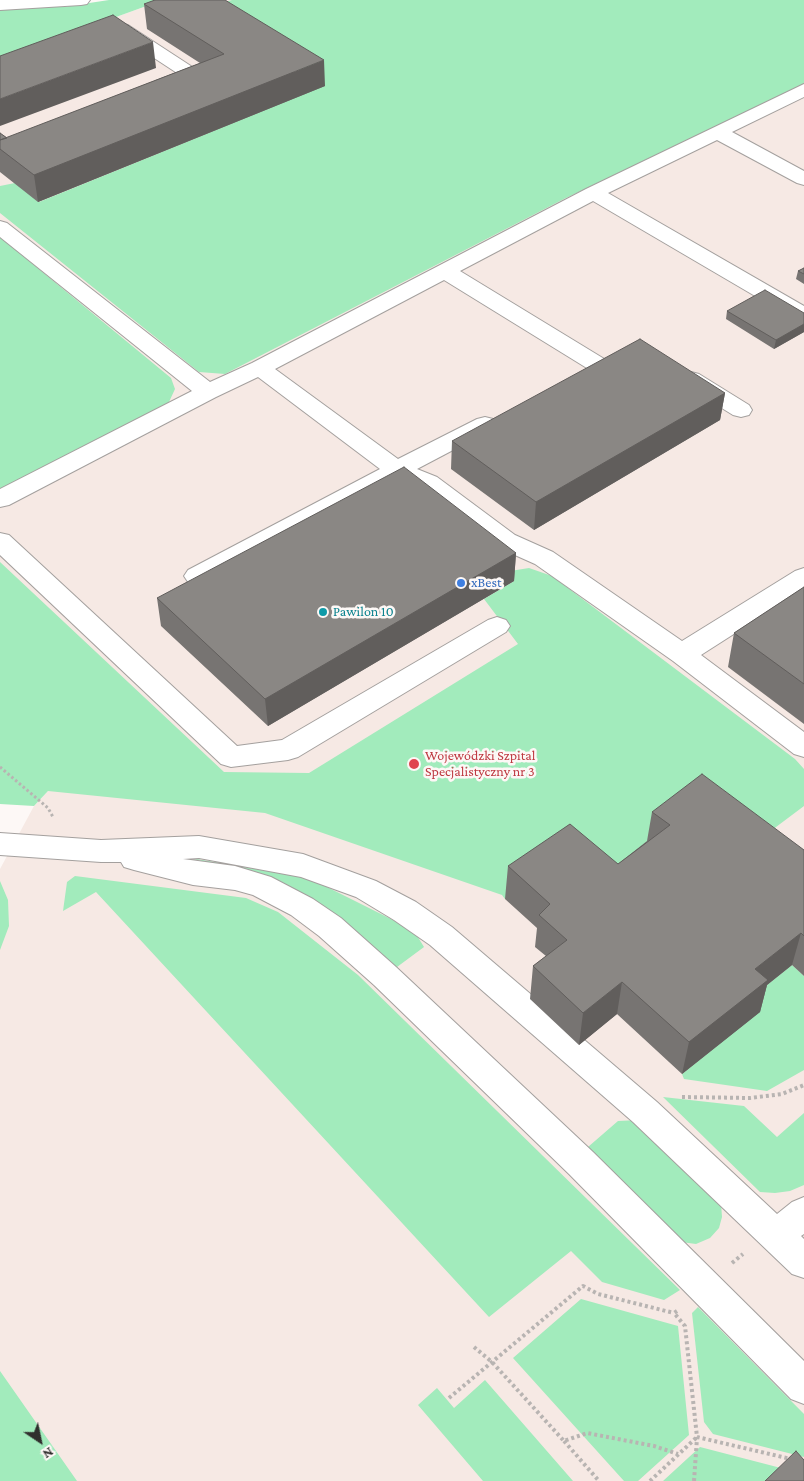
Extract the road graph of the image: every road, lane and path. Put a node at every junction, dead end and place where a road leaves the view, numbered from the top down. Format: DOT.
graph roads {
  1 [pos="81,0"];
  2 [pos="0,5"];
  3 [pos="139,21"];
  4 [pos="121,28"];
  5 [pos="102,35"];
  6 [pos="804,90"];
  7 [pos="146,92"];
  8 [pos="717,132"];
  9 [pos="804,179"];
  10 [pos="593,193"];
  11 [pos="0,227"];
  12 [pos="445,271"];
  13 [pos="804,315"];
  14 [pos="260,368"];
  15 [pos="675,368"];
  16 [pos="571,378"];
  17 [pos="208,392"];
  18 [pos="741,410"];
  19 [pos="502,415"];
  20 [pos="397,470"];
  21 [pos="0,499"];
  22 [pos="0,541"];
  23 [pos="197,576"];
  24 [pos="804,577"];
  25 [pos="496,626"];
  26 [pos="682,654"];
  27 [pos="804,747"];
  28 [pos="0,767"];
  29 [pos="0,844"];
  30 [pos="54,847"];
  31 [pos="101,851"];
  32 [pos="804,1085"];
  33 [pos="672,1097"];
  34 [pos="804,1213"];
  35 [pos="772,1233"];
  36 [pos="804,1262"];
  37 [pos="706,1286"];
  38 [pos="674,1312"];
  39 [pos="474,1347"];
  40 [pos="492,1362"];
  41 [pos="804,1386"];
  42 [pos="449,1398"];
  43 [pos="697,1437"];
  44 [pos="564,1441"];
  45 [pos="678,1454"];
  46 [pos="794,1460"];
  47 [pos="599,1481"];
  48 [pos="650,1481"];
  49 [pos="694,1481"];
  1 -- 2 [label="street"];
  3 -- 4 [label="street"];
  4 -- 5 [label="street"];
  4 -- 7 [label="street"];
  6 -- 8 [label="street"];
  8 -- 9 [label="street"];
  8 -- 10 [label="street"];
  10 -- 12 [label="street"];
  10 -- 13 [label="street"];
  11 -- 17 [label="street"];
  12 -- 14 [label="street"];
  12 -- 16 [label="street"];
  14 -- 17 [label="street"];
  14 -- 20 [label="street"];
  15 -- 18 [label="street"];
  17 -- 21 [label="street"];
  19 -- 20 [label="street"];
  20 -- 23 [label="street"];
  20 -- 26 [label="street"];
  22 -- 25 [label="street"];
  24 -- 26 [label="street"];
  26 -- 27 [label="street"];
  28 -- 30 [label="path"];
  29 -- 30 [label="street"];
  30 -- 31 [label="street"];
  31 -- 35 [label="street"];
  31 -- 37 [label="street"];
  32 -- 33 [label="path"];
  34 -- 35 [label="street"];
  35 -- 36 [label="street"];
  35 -- 37 [label="path"];
  37 -- 38 [label="path"];
  37 -- 41 [label="street"];
  38 -- 40 [label="path"];
  38 -- 43 [label="path"];
  39 -- 40 [label="path"];
  40 -- 42 [label="path"];
  40 -- 44 [label="path"];
  43 -- 45 [label="path"];
  43 -- 46 [label="path"];
  43 -- 49 [label="path"];
  44 -- 45 [label="path"];
  44 -- 47 [label="path"];
  45 -- 48 [label="path"];
}
